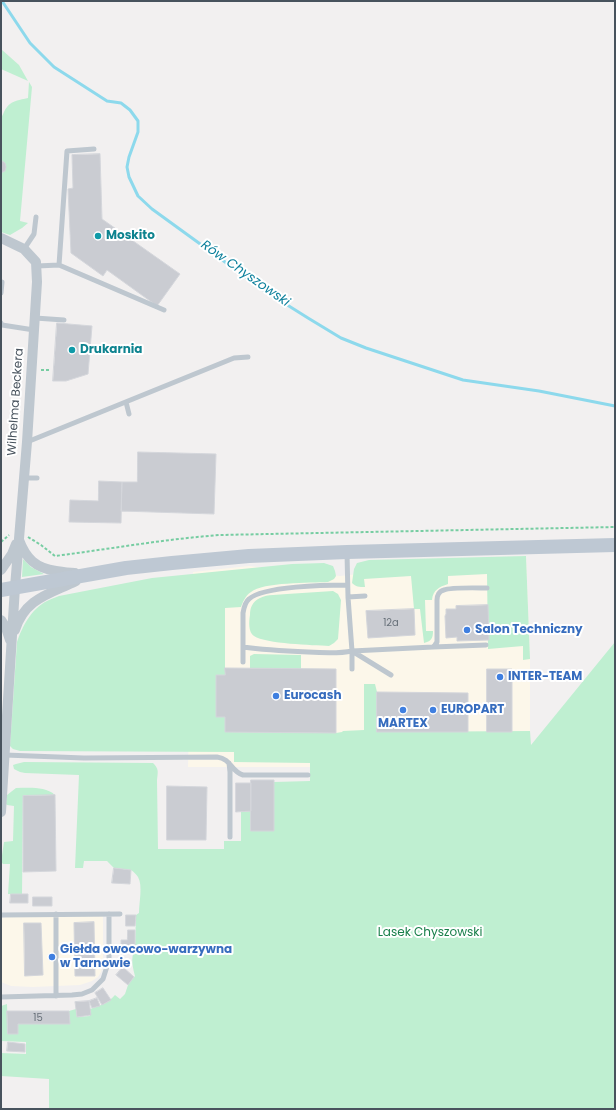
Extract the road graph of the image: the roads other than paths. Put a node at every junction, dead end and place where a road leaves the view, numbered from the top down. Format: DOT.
graph roads {
  1 [pos="94,149"];
  2 [pos="36,217"];
  3 [pos="1,238"];
  4 [pos="24,248"];
  5 [pos="59,265"];
  6 [pos="36,266"];
  7 [pos="2,282"];
  8 [pos="1,293"];
  9 [pos="164,310"];
  10 [pos="35,318"];
  11 [pos="64,320"];
  12 [pos="1,323"];
  13 [pos="34,330"];
  14 [pos="248,356"];
  15 [pos="126,402"];
  16 [pos="129,414"];
  17 [pos="27,442"];
  18 [pos="24,478"];
  19 [pos="37,478"];
  20 [pos="18,536"];
  21 [pos="615,546"];
  22 [pos="347,552"];
  23 [pos="1,570"];
  24 [pos="91,574"];
  25 [pos="347,585"];
  26 [pos="15,587"];
  27 [pos="487,588"];
  28 [pos="1,590"];
  29 [pos="365,596"];
  30 [pos="348,598"];
  31 [pos="1,620"];
  32 [pos="12,644"];
  33 [pos="486,645"];
  34 [pos="243,647"];
  35 [pos="433,647"];
  36 [pos="352,651"];
  37 [pos="243,662"];
  38 [pos="352,669"];
  39 [pos="391,675"];
  40 [pos="3,755"];
  41 [pos="228,762"];
  42 [pos="308,775"];
  43 [pos="2,784"];
  44 [pos="1,812"];
  45 [pos="230,837"];
  46 [pos="56,914"];
  47 [pos="109,914"];
  48 [pos="120,914"];
  49 [pos="1,915"];
  50 [pos="56,996"];
  51 [pos="1,997"];
  1 -- 5 [label="lane"];
  2 -- 4 [label="lane"];
  3 -- 4 [label="street"];
  4 -- 6 [label="street"];
  5 -- 6 [label="lane"];
  5 -- 9 [label="lane"];
  6 -- 10 [label="street, Wilhelma Beckera"];
  7 -- 8 [label="lane"];
  10 -- 11 [label="lane"];
  10 -- 13 [label="street, Wilhelma Beckera"];
  12 -- 13 [label="lane"];
  13 -- 17 [label="street, Wilhelma Beckera"];
  14 -- 15 [label="lane"];
  15 -- 16 [label="lane"];
  15 -- 17 [label="lane"];
  17 -- 18 [label="street, Wilhelma Beckera"];
  18 -- 19 [label="lane"];
  18 -- 20 [label="street, Wilhelma Beckera"];
  20 -- 23 [label="street"];
  20 -- 24 [label="street"];
  20 -- 26 [label="street, Wilhelma Beckera"];
  21 -- 22 [label="main road"];
  22 -- 24 [label="main road"];
  22 -- 25 [label="lane"];
  24 -- 26 [label="main road"];
  24 -- 32 [label="street"];
  25 -- 30 [label="lane"];
  25 -- 34 [label="lane"];
  26 -- 28 [label="main road"];
  26 -- 32 [label="street, Wilhelma Beckera"];
  27 -- 35 [label="lane"];
  29 -- 30 [label="lane"];
  30 -- 36 [label="lane"];
  31 -- 32 [label="street"];
  32 -- 40 [label="street"];
  33 -- 35 [label="lane"];
  34 -- 36 [label="lane"];
  34 -- 37 [label="lane"];
  35 -- 36 [label="lane"];
  36 -- 38 [label="lane"];
  36 -- 39 [label="lane"];
  40 -- 41 [label="lane"];
  40 -- 43 [label="street"];
  41 -- 42 [label="lane"];
  41 -- 45 [label="lane"];
  43 -- 44 [label="street"];
  46 -- 47 [label="lane"];
  46 -- 49 [label="lane"];
  46 -- 50 [label="lane"];
  47 -- 48 [label="lane"];
  47 -- 50 [label="lane"];
  50 -- 51 [label="lane"];
}
